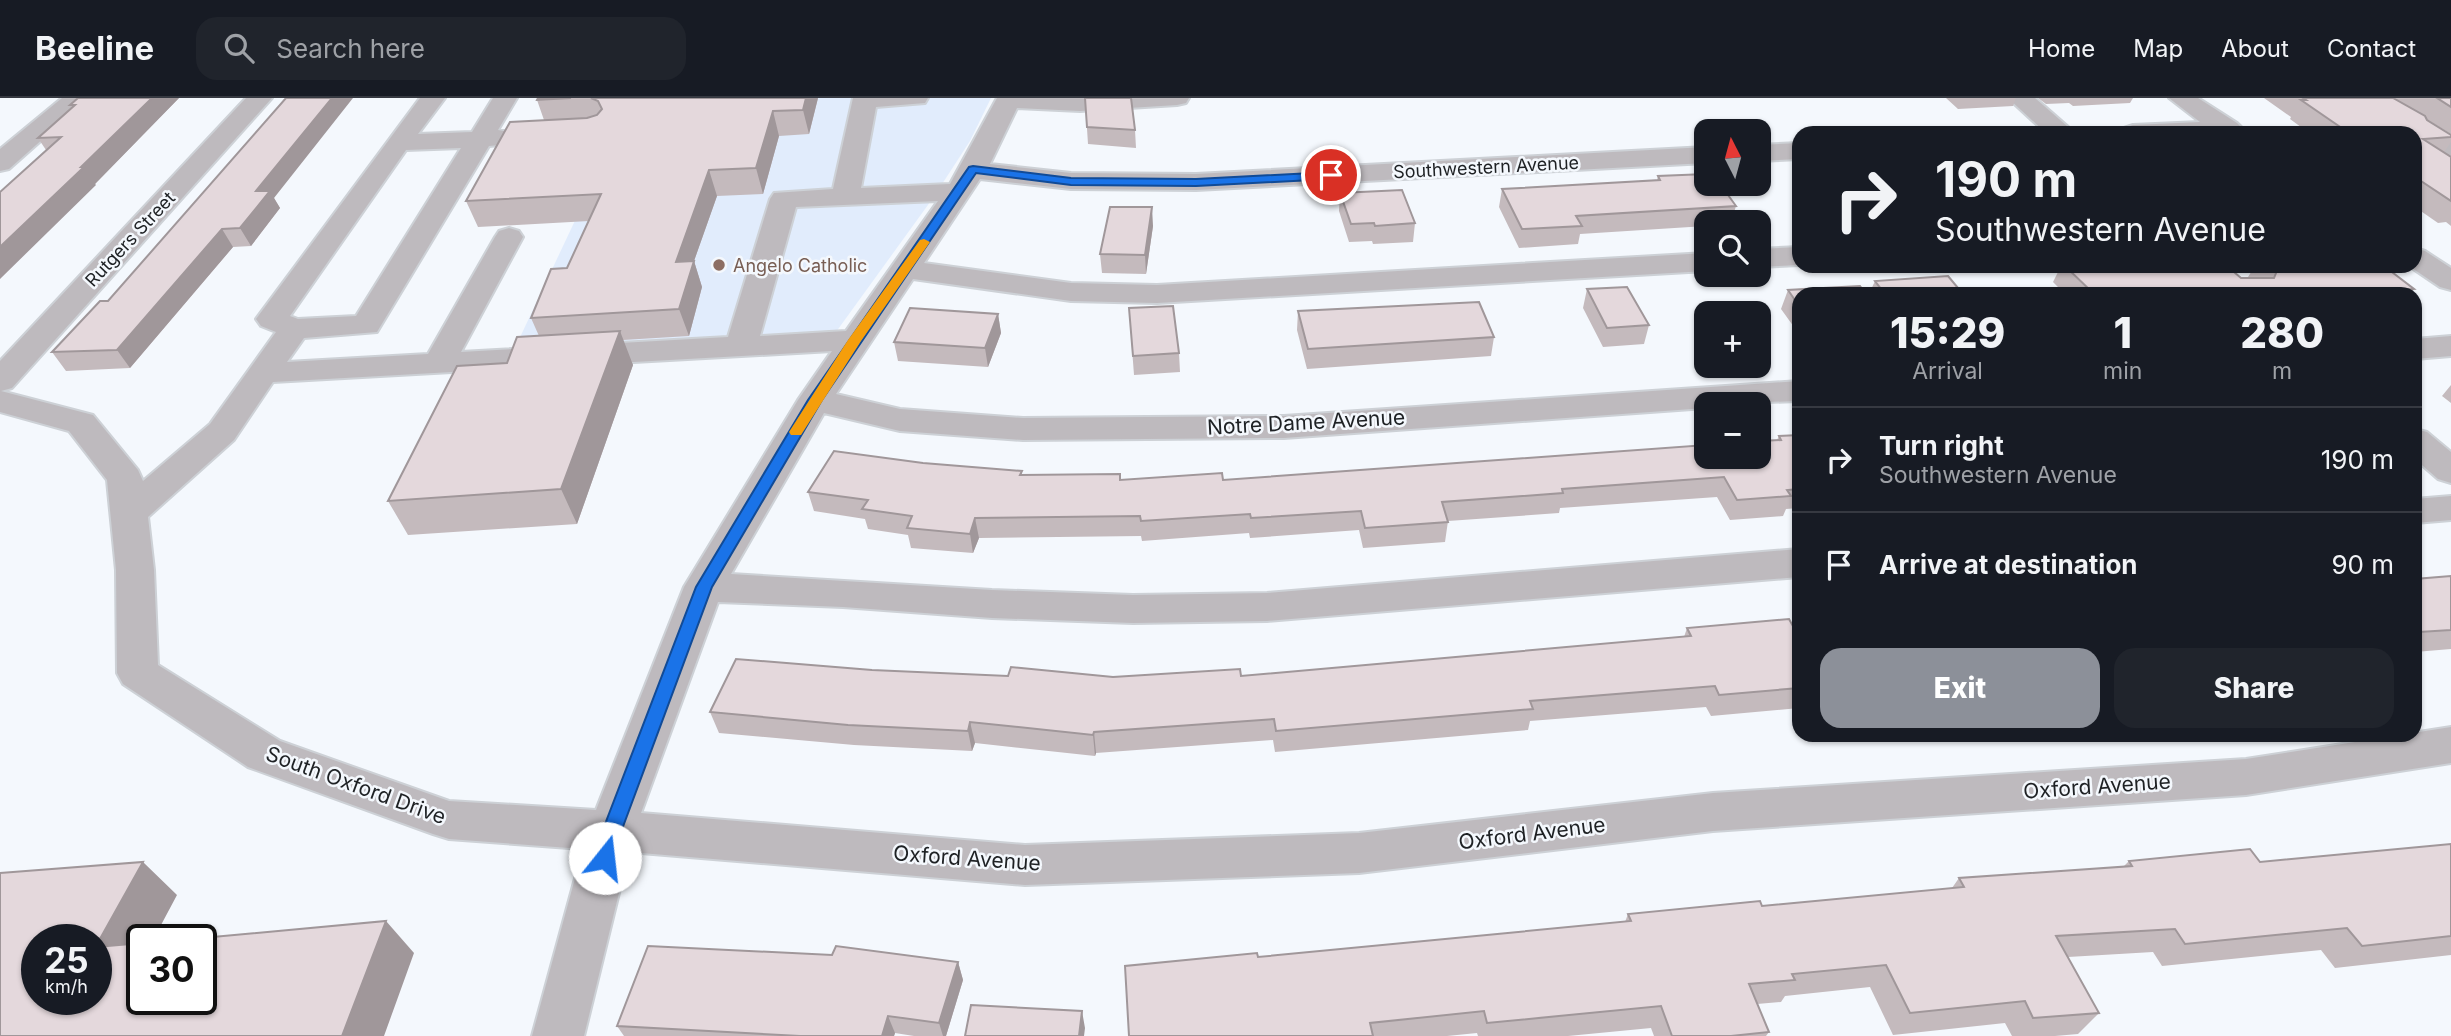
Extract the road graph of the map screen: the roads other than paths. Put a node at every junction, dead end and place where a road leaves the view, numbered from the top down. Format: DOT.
graph roads {
  1 [pos="77,98"];
  2 [pos="260,98"];
  3 [pos="432,98"];
  4 [pos="505,98"];
  5 [pos="916,98"];
  6 [pos="1177,98"];
  7 [pos="2020,98"];
  8 [pos="2181,98"];
  9 [pos="2371,98"];
  10 [pos="865,99"];
  11 [pos="1008,99"];
  12 [pos="2054,126"];
  13 [pos="2226,126"];
  14 [pos="2416,126"];
  15 [pos="2422,130"];
  16 [pos="518,137"];
  17 [pos="479,139"];
  18 [pos="398,143"];
  19 [pos="11,146"];
  20 [pos="2451,148"];
  21 [pos="1792,151"];
  22 [pos="1771,152"];
  23 [pos="1694,156"];
  24 [pos="0,163"];
  25 [pos="965,181"];
  26 [pos="845,197"];
  27 [pos="509,237"];
  28 [pos="1792,256"];
  29 [pos="1771,257"];
  30 [pos="2422,262"];
  31 [pos="1694,263"];
  32 [pos="906,269"];
  33 [pos="2451,281"];
  34 [pos="366,324"];
  35 [pos="295,329"];
  36 [pos="855,340"];
  37 [pos="741,346"];
  38 [pos="2451,346"];
  39 [pos="2422,348"];
  40 [pos="439,363"];
  41 [pos="341,368"];
  42 [pos="264,373"];
  43 [pos="0,381"];
  44 [pos="1792,391"];
  45 [pos="815,400"];
  46 [pos="0,401"];
  47 [pos="2422,446"];
  48 [pos="2451,471"];
  49 [pos="2451,508"];
  50 [pos="2422,510"];
  51 [pos="129,513"];
  52 [pos="1792,564"];
  53 [pos="704,587"];
  54 [pos="2451,745"];
  55 [pos="611,832"];
  56 [pos="558,1036"];
  1 -- 19 [label="street"];
  2 -- 43 [label="street, Rutgers Street"];
  3 -- 18 [label="street"];
  4 -- 17 [label="street"];
  5 -- 10 [label="street"];
  6 -- 11 [label="street"];
  7 -- 12 [label="street"];
  8 -- 13 [label="street"];
  9 -- 14 [label="street"];
  10 -- 26 [label="street"];
  11 -- 25 [label="street"];
  15 -- 20 [label="street"];
  16 -- 17 [label="street"];
  17 -- 18 [label="street"];
  17 -- 34 [label="street"];
  18 -- 35 [label="street"];
  19 -- 24 [label="street"];
  21 -- 22 [label="street"];
  23 -- 25 [label="street, Southwestern Avenue"];
  25 -- 26 [label="street, Southwestern Avenue"];
  25 -- 32 [label="street"];
  26 -- 37 [label="street, Southwestern Avenue"];
  27 -- 40 [label="street"];
  28 -- 29 [label="street"];
  30 -- 33 [label="street"];
  31 -- 32 [label="street"];
  32 -- 36 [label="street"];
  34 -- 35 [label="street"];
  34 -- 41 [label="street"];
  35 -- 42 [label="street"];
  36 -- 37 [label="street"];
  36 -- 45 [label="street"];
  37 -- 40 [label="street"];
  38 -- 39 [label="street"];
  40 -- 41 [label="street"];
  41 -- 42 [label="street"];
  42 -- 51 [label="street"];
  44 -- 45 [label="street, Notre Dame Avenue"];
  45 -- 53 [label="street"];
  46 -- 51 [label="street, South Oxford Drive"];
  47 -- 48 [label="street"];
  49 -- 50 [label="street"];
  51 -- 55 [label="street, South Oxford Drive"];
  52 -- 53 [label="street"];
  53 -- 55 [label="street"];
  54 -- 55 [label="street, Oxford Avenue"];
  55 -- 56 [label="street"];
}
